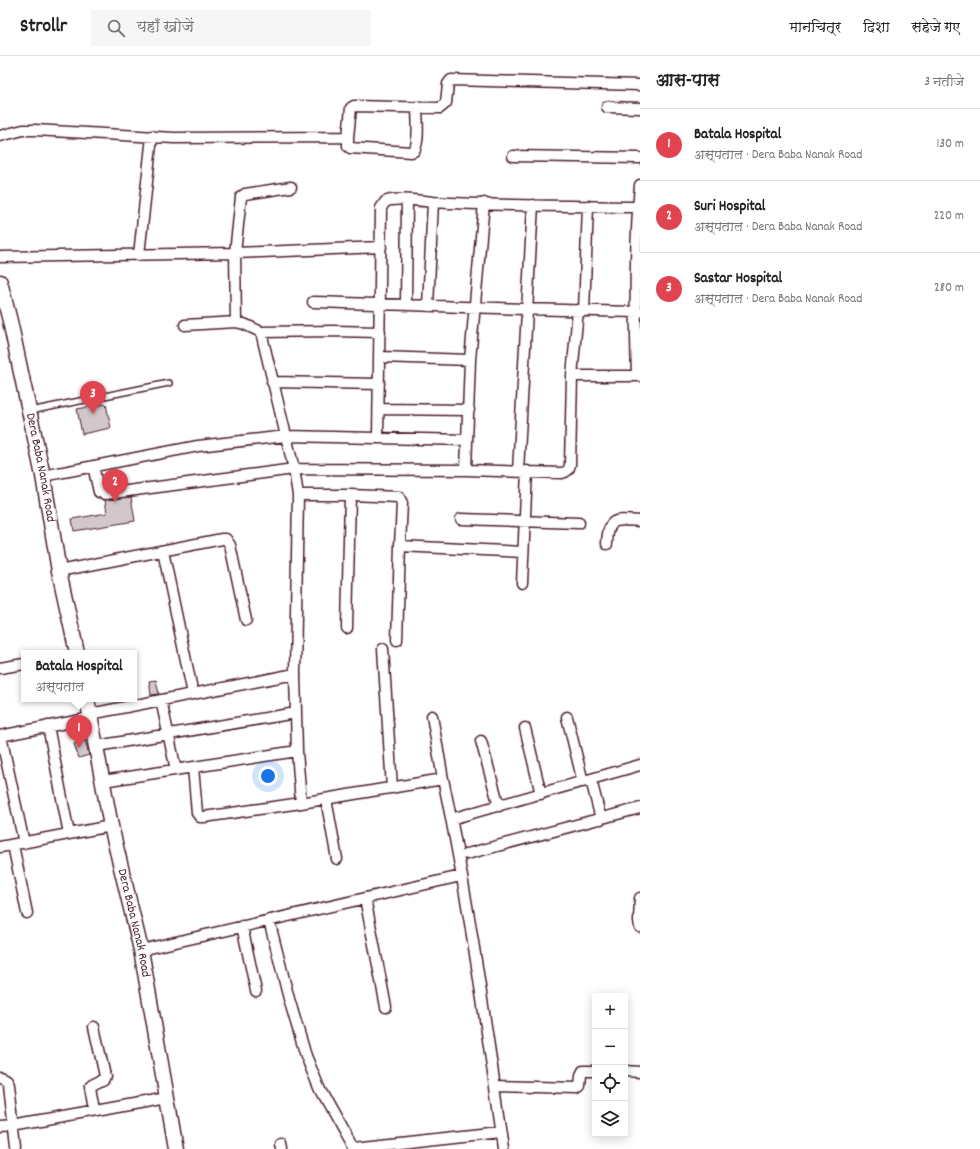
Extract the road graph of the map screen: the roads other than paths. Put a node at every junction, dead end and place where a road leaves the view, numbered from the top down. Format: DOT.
graph roads {
  1 [pos="640,85"];
  2 [pos="607,106"];
  3 [pos="417,107"];
  4 [pos="640,108"];
  5 [pos="0,136"];
  6 [pos="152,136"];
  7 [pos="348,137"];
  8 [pos="513,156"];
  9 [pos="640,158"];
  10 [pos="640,185"];
  11 [pos="291,187"];
  12 [pos="407,200"];
  13 [pos="434,202"];
  14 [pos="484,203"];
  15 [pos="533,204"];
  16 [pos="588,206"];
  17 [pos="638,207"];
  18 [pos="382,247"];
  19 [pos="235,253"];
  20 [pos="139,255"];
  21 [pos="0,257"];
  22 [pos="0,282"];
  23 [pos="313,302"];
  24 [pos="380,304"];
  25 [pos="406,305"];
  26 [pos="428,306"];
  27 [pos="476,307"];
  28 [pos="528,310"];
  29 [pos="581,310"];
  30 [pos="638,312"];
  31 [pos="236,322"];
  32 [pos="184,325"];
  33 [pos="260,332"];
  34 [pos="380,332"];
  35 [pos="380,357"];
  36 [pos="470,360"];
  37 [pos="572,376"];
  38 [pos="638,376"];
  39 [pos="272,382"];
  40 [pos="169,383"];
  41 [pos="379,384"];
  42 [pos="379,409"];
  43 [pos="469,410"];
  44 [pos="29,411"];
  45 [pos="286,436"];
  46 [pos="378,438"];
  47 [pos="467,440"];
  48 [pos="93,466"];
  49 [pos="294,469"];
  50 [pos="466,470"];
  51 [pos="522,471"];
  52 [pos="43,476"];
  53 [pos="350,495"];
  54 [pos="298,496"];
  55 [pos="461,519"];
  56 [pos="640,521"];
  57 [pos="524,522"];
  58 [pos="579,523"];
  59 [pos="607,544"];
  60 [pos="400,546"];
  61 [pos="163,551"];
  62 [pos="523,552"];
  63 [pos="59,571"];
  64 [pos="522,582"];
  65 [pos="246,620"];
  66 [pos="347,628"];
  67 [pos="397,640"];
  68 [pos="383,649"];
  69 [pos="76,650"];
  70 [pos="21,664"];
  71 [pos="0,668"];
  72 [pos="295,674"];
  73 [pos="193,694"];
  74 [pos="161,700"];
  75 [pos="88,702"];
  76 [pos="296,713"];
  77 [pos="90,716"];
  78 [pos="432,716"];
  79 [pos="567,717"];
  80 [pos="48,726"];
  81 [pos="525,728"];
  82 [pos="168,734"];
  83 [pos="1,736"];
  84 [pos="481,741"];
  85 [pos="97,746"];
  86 [pos="297,751"];
  87 [pos="640,765"];
  88 [pos="193,768"];
  89 [pos="176,770"];
  90 [pos="443,779"];
  91 [pos="103,781"];
  92 [pos="587,781"];
  93 [pos="392,788"];
  94 [pos="541,794"];
  95 [pos="326,799"];
  96 [pos="301,803"];
  97 [pos="499,806"];
  98 [pos="640,808"];
  99 [pos="451,819"];
  100 [pos="601,819"];
  101 [pos="111,826"];
  102 [pos="69,834"];
  103 [pos="24,843"];
  104 [pos="13,845"];
  105 [pos="0,847"];
  106 [pos="467,854"];
  107 [pos="337,859"];
  108 [pos="461,876"];
  109 [pos="365,898"];
  110 [pos="640,898"];
  111 [pos="27,914"];
  112 [pos="269,920"];
  113 [pos="242,926"];
  114 [pos="640,927"];
  115 [pos="141,950"];
  116 [pos="256,991"];
  117 [pos="386,1007"];
  118 [pos="94,1027"];
  119 [pos="592,1071"];
  120 [pos="628,1071"];
  121 [pos="640,1072"];
  122 [pos="0,1077"];
  123 [pos="495,1086"];
  124 [pos="167,1098"];
  125 [pos="94,1110"];
  126 [pos="13,1126"];
  127 [pos="0,1127"];
  128 [pos="501,1132"];
  129 [pos="16,1149"];
  130 [pos="176,1149"];
  131 [pos="353,1149"];
  132 [pos="504,1149"];
  1 -- 3 [label="street"];
  2 -- 4 [label="street"];
  3 -- 7 [label="street"];
  3 -- 7 [label="street"];
  5 -- 6 [label="street"];
  6 -- 7 [label="street"];
  6 -- 20 [label="street"];
  8 -- 9 [label="street"];
  10 -- 17 [label="street"];
  11 -- 19 [label="street"];
  12 -- 13 [label="street"];
  12 -- 18 [label="street"];
  12 -- 25 [label="street"];
  13 -- 14 [label="street"];
  13 -- 26 [label="street"];
  14 -- 15 [label="street"];
  14 -- 27 [label="street"];
  15 -- 16 [label="street"];
  15 -- 28 [label="street"];
  16 -- 17 [label="street"];
  16 -- 29 [label="street"];
  17 -- 30 [label="street"];
  18 -- 19 [label="street"];
  18 -- 24 [label="street"];
  19 -- 20 [label="street"];
  19 -- 31 [label="street"];
  20 -- 21 [label="street"];
  22 -- 44 [label="main road, Dera Baba Nanak Road"];
  23 -- 24 [label="street"];
  24 -- 25 [label="street"];
  24 -- 34 [label="street"];
  25 -- 26 [label="street"];
  26 -- 27 [label="street"];
  27 -- 28 [label="street"];
  27 -- 36 [label="street"];
  28 -- 29 [label="street"];
  28 -- 51 [label="street"];
  29 -- 30 [label="street"];
  29 -- 37 [label="street"];
  30 -- 38 [label="street"];
  31 -- 32 [label="street"];
  31 -- 33 [label="street"];
  33 -- 34 [label="street"];
  33 -- 39 [label="street"];
  34 -- 35 [label="street"];
  35 -- 36 [label="street"];
  35 -- 41 [label="street"];
  36 -- 43 [label="street"];
  37 -- 38 [label="street"];
  37 -- 51 [label="street"];
  39 -- 41 [label="street"];
  39 -- 45 [label="street"];
  40 -- 44 [label="lane"];
  41 -- 42 [label="street"];
  42 -- 43 [label="street"];
  42 -- 46 [label="street"];
  43 -- 47 [label="street"];
  44 -- 52 [label="main road, Dera Baba Nanak Road"];
  45 -- 46 [label="street"];
  45 -- 48 [label="street"];
  45 -- 49 [label="street"];
  46 -- 47 [label="street"];
  47 -- 50 [label="street"];
  48 -- 49 [label="street"];
  48 -- 52 [label="street"];
  49 -- 50 [label="street"];
  49 -- 54 [label="street"];
  50 -- 51 [label="street"];
  51 -- 57 [label="street"];
  52 -- 63 [label="main road, Dera Baba Nanak Road"];
  53 -- 54 [label="street"];
  53 -- 60 [label="street"];
  53 -- 66 [label="street"];
  54 -- 72 [label="street"];
  55 -- 57 [label="street"];
  56 -- 59 [label="street"];
  57 -- 58 [label="street"];
  57 -- 62 [label="street"];
  60 -- 62 [label="street"];
  60 -- 67 [label="street"];
  61 -- 63 [label="street"];
  61 -- 65 [label="street"];
  61 -- 73 [label="street"];
  62 -- 64 [label="street"];
  63 -- 69 [label="main road, Dera Baba Nanak Road"];
  68 -- 93 [label="street"];
  70 -- 71 [label="street"];
  72 -- 73 [label="street"];
  72 -- 76 [label="street"];
  73 -- 74 [label="street"];
  74 -- 77 [label="street"];
  74 -- 82 [label="street"];
  75 -- 77 [label="main road, Dera Baba Nanak Road"];
  76 -- 82 [label="street"];
  76 -- 86 [label="street"];
  77 -- 80 [label="street"];
  77 -- 85 [label="main road, Dera Baba Nanak Road"];
  78 -- 90 [label="street"];
  79 -- 92 [label="street"];
  80 -- 83 [label="street"];
  80 -- 102 [label="street"];
  81 -- 94 [label="street"];
  82 -- 85 [label="street"];
  82 -- 89 [label="street"];
  83 -- 103 [label="street"];
  84 -- 97 [label="street"];
  85 -- 91 [label="main road, Dera Baba Nanak Road"];
  86 -- 88 [label="street"];
  86 -- 96 [label="street"];
  87 -- 92 [label="street"];
  88 -- 89 [label="street"];
  88 -- 96 [label="street"];
  89 -- 91 [label="street"];
  90 -- 93 [label="street"];
  90 -- 99 [label="street"];
  91 -- 101 [label="main road, Dera Baba Nanak Road"];
  92 -- 94 [label="street"];
  92 -- 100 [label="street"];
  93 -- 95 [label="street"];
  94 -- 97 [label="street"];
  95 -- 96 [label="street"];
  95 -- 107 [label="street"];
  97 -- 99 [label="street"];
  98 -- 100 [label="street"];
  99 -- 108 [label="street"];
  100 -- 106 [label="street"];
  101 -- 102 [label="street"];
  101 -- 115 [label="main road, Dera Baba Nanak Road"];
  102 -- 103 [label="street"];
  103 -- 104 [label="street"];
  104 -- 105 [label="street"];
  104 -- 111 [label="street"];
  108 -- 109 [label="street"];
  108 -- 123 [label="street"];
  109 -- 112 [label="street"];
  109 -- 117 [label="street"];
  110 -- 114 [label="street"];
  112 -- 113 [label="street"];
  112 -- 131 [label="street"];
  113 -- 115 [label="street"];
  113 -- 116 [label="street"];
  115 -- 124 [label="main road, Dera Baba Nanak Road"];
  118 -- 125 [label="street"];
  119 -- 123 [label="street"];
  120 -- 121 [label="street"];
  122 -- 126 [label="street"];
  123 -- 128 [label="street"];
  124 -- 125 [label="street"];
  124 -- 130 [label="main road, Dera Baba Nanak Road"];
  125 -- 126 [label="street"];
  126 -- 127 [label="street"];
  126 -- 129 [label="street"];
  128 -- 131 [label="street"];
  128 -- 132 [label="street"];
}
